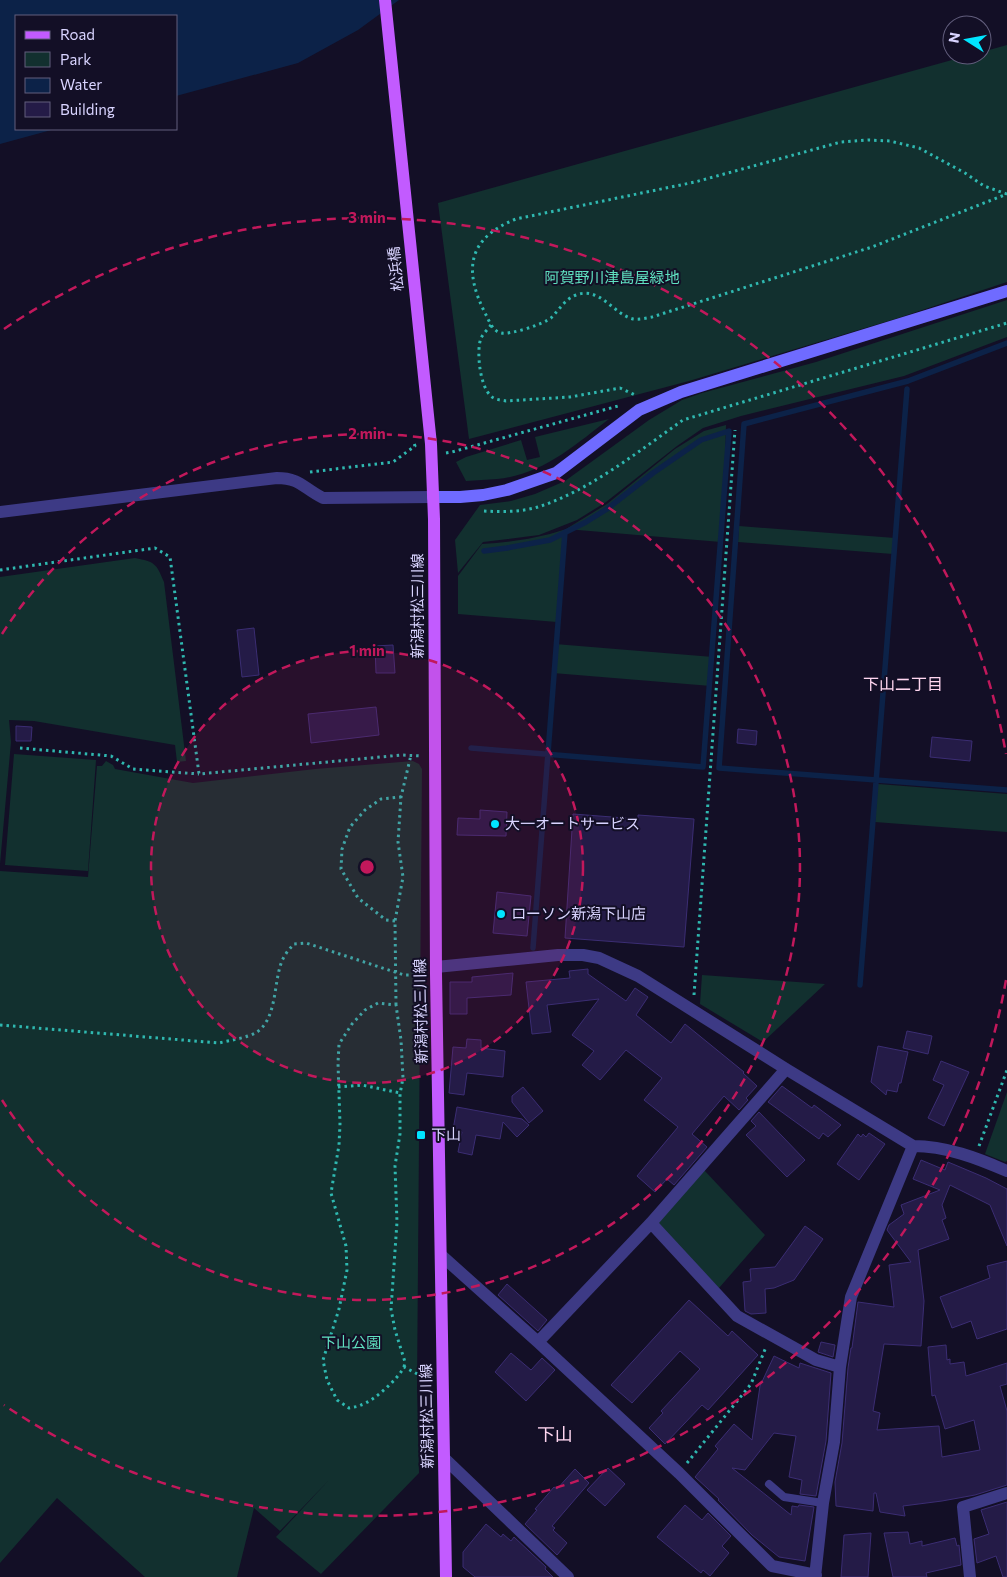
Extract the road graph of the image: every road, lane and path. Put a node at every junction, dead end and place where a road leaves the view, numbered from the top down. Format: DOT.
graph roads {
  1 [pos="385,0"];
  2 [pos="1007,194"];
  3 [pos="1007,291"];
  4 [pos="1007,323"];
  5 [pos="491,326"];
  6 [pos="623,404"];
  7 [pos="654,404"];
  8 [pos="735,430"];
  9 [pos="431,444"];
  10 [pos="415,446"];
  11 [pos="443,453"];
  12 [pos="297,480"];
  13 [pos="433,497"];
  14 [pos="0,503"];
  15 [pos="25,509"];
  16 [pos="0,512"];
  17 [pos="482,512"];
  18 [pos="0,570"];
  19 [pos="20,748"];
  20 [pos="411,756"];
  21 [pos="436,756"];
  22 [pos="199,774"];
  23 [pos="401,797"];
  24 [pos="395,921"];
  25 [pos="436,971"];
  26 [pos="396,972"];
  27 [pos="396,1005"];
  28 [pos="693,1011"];
  29 [pos="0,1025"];
  30 [pos="786,1069"];
  31 [pos="1007,1070"];
  32 [pos="338,1087"];
  33 [pos="400,1092"];
  34 [pos="913,1146"];
  35 [pos="975,1158"];
  36 [pos="1007,1171"];
  37 [pos="651,1223"];
  38 [pos="442,1256"];
  39 [pos="771,1335"];
  40 [pos="538,1342"];
  41 [pos="404,1367"];
  42 [pos="840,1367"];
  43 [pos="423,1377"];
  44 [pos="444,1458"];
  45 [pos="679,1473"];
  46 [pos="769,1484"];
  47 [pos="1007,1493"];
  48 [pos="822,1503"];
  49 [pos="815,1576"];
  50 [pos="446,1577"];
  51 [pos="568,1577"];
  52 [pos="970,1577"];
  1 -- 9 [label="main road, 松浜橋"];
  2 -- 5 [label="path"];
  2 -- 5 [label="path"];
  3 -- 7 [label="street"];
  4 -- 17 [label="path"];
  5 -- 7 [label="path"];
  6 -- 11 [label="path"];
  7 -- 13 [label="street"];
  8 -- 28 [label="path"];
  9 -- 13 [label="main road, 新潟村松三川線"];
  10 -- 12 [label="path"];
  12 -- 13 [label="street"];
  12 -- 15 [label="street"];
  13 -- 21 [label="main road, 新潟村松三川線"];
  14 -- 15 [label="street"];
  15 -- 16 [label="street"];
  18 -- 22 [label="path"];
  19 -- 22 [label="path"];
  20 -- 21 [label="path"];
  20 -- 22 [label="path"];
  20 -- 23 [label="path"];
  21 -- 25 [label="main road, 新潟村松三川線"];
  23 -- 24 [label="path"];
  23 -- 24 [label="path"];
  24 -- 26 [label="path"];
  25 -- 26 [label="path"];
  25 -- 28 [label="street"];
  25 -- 38 [label="main road, 新潟村松三川線"];
  26 -- 27 [label="path"];
  26 -- 29 [label="path"];
  27 -- 32 [label="path"];
  27 -- 33 [label="path"];
  28 -- 30 [label="street"];
  30 -- 34 [label="street"];
  30 -- 37 [label="street"];
  31 -- 35 [label="path"];
  32 -- 33 [label="path"];
  32 -- 41 [label="path"];
  33 -- 41 [label="path"];
  34 -- 35 [label="street"];
  34 -- 42 [label="street"];
  35 -- 36 [label="street"];
  37 -- 39 [label="street"];
  37 -- 40 [label="street"];
  38 -- 40 [label="street"];
  38 -- 44 [label="main road, 新潟村松三川線"];
  39 -- 42 [label="street"];
  39 -- 45 [label="path"];
  40 -- 45 [label="street"];
  41 -- 43 [label="path"];
  42 -- 48 [label="street"];
  44 -- 50 [label="main road, 新潟村松三川線"];
  44 -- 51 [label="street"];
  45 -- 49 [label="street"];
  46 -- 48 [label="lane"];
  47 -- 52 [label="street"];
  48 -- 49 [label="street"];
}
